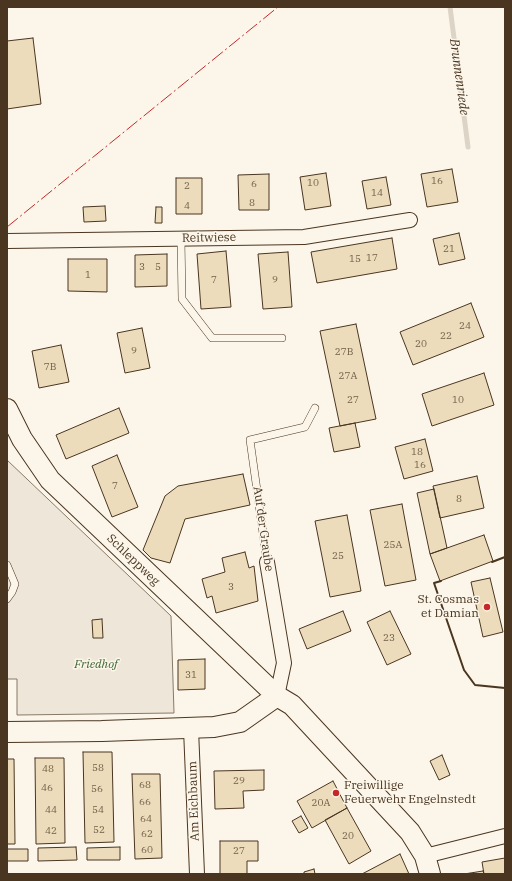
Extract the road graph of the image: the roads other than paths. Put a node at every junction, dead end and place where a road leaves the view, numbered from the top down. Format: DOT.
graph roads {
  1 [pos="410,220"];
  2 [pos="181,239"];
  3 [pos="7,242"];
  4 [pos="282,338"];
  5 [pos="315,408"];
  6 [pos="7,409"];
  7 [pos="267,562"];
  8 [pos="7,565"];
  9 [pos="7,599"];
  10 [pos="278,696"];
  11 [pos="191,729"];
  12 [pos="7,732"];
  13 [pos="505,836"];
  14 [pos="428,865"];
  15 [pos="197,874"];
  1 -- 2 [label="street, Reitwiese"];
  2 -- 3 [label="street, Reitwiese"];
  2 -- 4 [label="lane"];
  5 -- 7 [label="lane, Auf der Graube"];
  6 -- 10 [label="street, Schleppweg"];
  7 -- 10 [label="street, Auf der Graube"];
  8 -- 9 [label="lane"];
  10 -- 11 [label="street"];
  10 -- 14 [label="street"];
  11 -- 12 [label="street"];
  11 -- 15 [label="street, Am Eichbaum"];
  13 -- 14 [label="street"];
}
